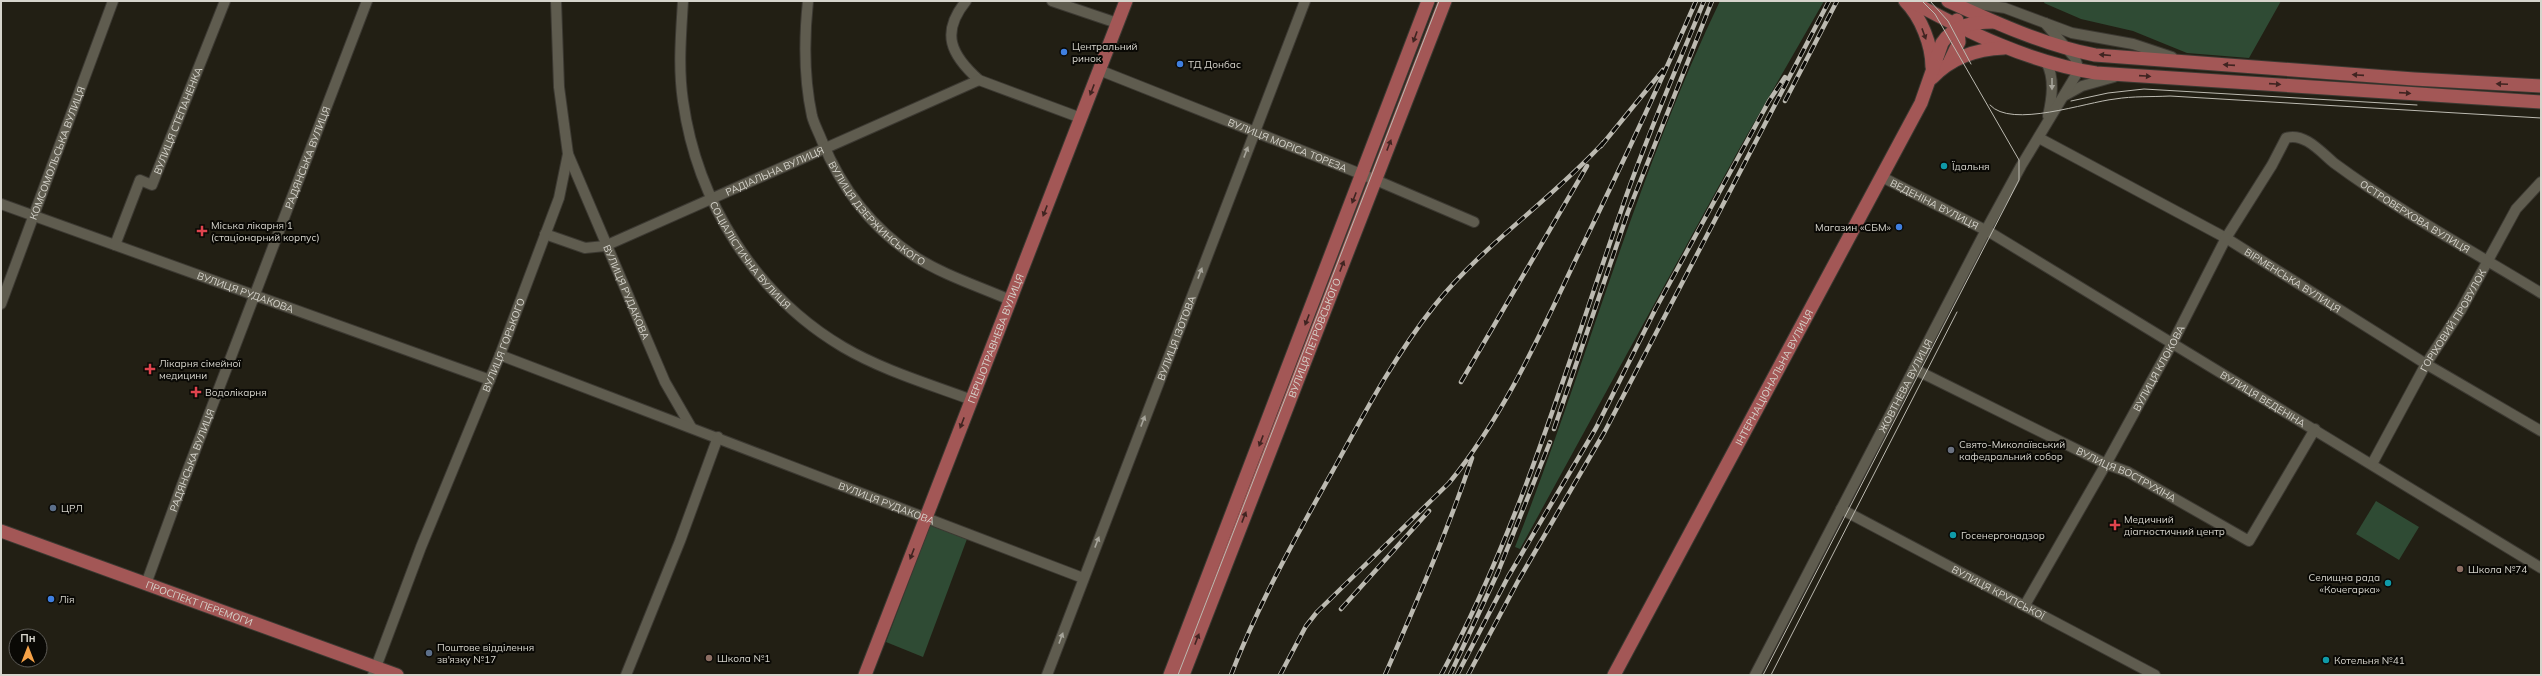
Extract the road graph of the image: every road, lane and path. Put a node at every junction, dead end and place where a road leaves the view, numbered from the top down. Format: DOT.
graph roads {
  1 [pos="113,1"];
  2 [pos="225,1"];
  3 [pos="368,1"];
  4 [pos="556,1"];
  5 [pos="683,1"];
  6 [pos="808,1"];
  7 [pos="966,1"];
  8 [pos="1052,1"];
  9 [pos="1126,1"];
  10 [pos="1305,1"];
  11 [pos="1428,1"];
  12 [pos="1445,1"];
  13 [pos="1905,1"];
  14 [pos="1910,1"];
  15 [pos="1947,1"];
  16 [pos="1959,1"];
  17 [pos="1994,22"];
  18 [pos="1118,23"];
  19 [pos="2045,23"];
  20 [pos="1959,27"];
  21 [pos="2064,47"];
  22 [pos="2008,48"];
  23 [pos="1950,62"];
  24 [pos="2046,62"];
  25 [pos="2186,62"];
  26 [pos="1099,70"];
  27 [pos="2079,70"];
  28 [pos="2123,75"];
  29 [pos="1931,79"];
  30 [pos="978,80"];
  31 [pos="2541,86"];
  32 [pos="2060,98"];
  33 [pos="2541,102"];
  34 [pos="1081,118"];
  35 [pos="2044,128"];
  36 [pos="1254,133"];
  37 [pos="2293,135"];
  38 [pos="2039,138"];
  39 [pos="825,148"];
  40 [pos="568,154"];
  41 [pos="1363,175"];
  42 [pos="1882,177"];
  43 [pos="1376,180"];
  44 [pos="2541,182"];
  45 [pos="712,199"];
  46 [pos="1,204"];
  47 [pos="34,216"];
  48 [pos="1474,222"];
  49 [pos="1986,230"];
  50 [pos="545,234"];
  51 [pos="2226,238"];
  52 [pos="115,245"];
  53 [pos="605,246"];
  54 [pos="2487,260"];
  55 [pos="2541,293"];
  56 [pos="255,296"];
  57 [pos="1010,300"];
  58 [pos="1,304"];
  59 [pos="2173,342"];
  60 [pos="500,355"];
  61 [pos="2426,364"];
  62 [pos="1914,369"];
  63 [pos="490,380"];
  64 [pos="972,400"];
  65 [pos="691,427"];
  66 [pos="2315,429"];
  67 [pos="2541,431"];
  68 [pos="718,437"];
  69 [pos="2106,464"];
  70 [pos="2372,464"];
  71 [pos="1841,508"];
  72 [pos="926,518"];
  73 [pos="1,532"];
  74 [pos="2541,568"];
  75 [pos="1083,578"];
  76 [pos="146,584"];
  77 [pos="2026,605"];
  78 [pos="375,671"];
  79 [pos="397,675"];
  80 [pos="626,675"];
  81 [pos="865,675"];
  82 [pos="1047,675"];
  83 [pos="1170,675"];
  84 [pos="1183,675"];
  85 [pos="1614,675"];
  86 [pos="1755,675"];
  87 [pos="2155,675"];
  1 -- 47 [label="street, КОМСОМОЛЬСЬКА ВУЛИЦЯ"];
  2 -- 52 [label="street, ВУЛИЦЯ СТЕПАНЕНКА"];
  3 -- 56 [label="street, РАДЯНСЬКА ВУЛИЦЯ"];
  4 -- 40 [label="street, ВУЛИЦЯ ГОРЬКОГО"];
  5 -- 45 [label="street, СОЦІАЛІСТИЧНА ВУЛИЦЯ"];
  6 -- 39 [label="street, ВУЛИЦЯ ДЗЕРЖИНСЬКОГО"];
  7 -- 30 [label="street"];
  8 -- 18 [label="street"];
  9 -- 18 [label="main road, ПЕРШОТРАВНЕВА ВУЛИЦЯ"];
  10 -- 36 [label="street, ВУЛИЦЯ ІЗОТОВА"];
  11 -- 41 [label="main road, ВУЛИЦЯ ПЕТРОВСЬКОГО, one-way"];
  43 -- 12 [label="main road, ВУЛИЦЯ ПЕТРОВСЬКОГО, one-way"];
  13 -- 29 [label="main road, one-way"];
  14 -- 20 [label="main road"];
  15 -- 17 [label="main road"];
  15 -- 20 [label="main road"];
  16 -- 19 [label="street"];
  17 -- 20 [label="main road"];
  17 -- 21 [label="main road"];
  18 -- 26 [label="main road, ПЕРШОТРАВНЕВА ВУЛИЦЯ"];
  19 -- 21 [label="street"];
  19 -- 25 [label="street"];
  20 -- 22 [label="main road"];
  20 -- 23 [label="main road"];
  20 -- 29 [label="main road, ІНТЕРНАЦІОНАЛЬНА ВУЛИЦЯ"];
  25 -- 21 [label="main road, one-way"];
  21 -- 27 [label="street"];
  22 -- 23 [label="main road, ІНТЕРНАЦІОНАЛЬНА ВУЛИЦЯ"];
  22 -- 24 [label="main road"];
  23 -- 29 [label="main road, ІНТЕРНАЦІОНАЛЬНА ВУЛИЦЯ"];
  24 -- 27 [label="main road"];
  24 -- 35 [label="street, one-way"];
  31 -- 25 [label="main road, one-way"];
  26 -- 34 [label="main road, ПЕРШОТРАВНЕВА ВУЛИЦЯ, one-way"];
  26 -- 36 [label="street, ВУЛИЦЯ МОРІСА ТОРЕЗА"];
  27 -- 28 [label="main road"];
  27 -- 32 [label="street, ЖОВТНЕВА ВУЛИЦЯ"];
  28 -- 32 [label="street"];
  28 -- 33 [label="main road, one-way"];
  29 -- 42 [label="main road, ІНТЕРНАЦІОНАЛЬНА ВУЛИЦЯ"];
  30 -- 34 [label="street"];
  30 -- 39 [label="street, РАДІАЛЬНА ВУЛИЦЯ"];
  32 -- 35 [label="street, ЖОВТНЕВА ВУЛИЦЯ"];
  34 -- 57 [label="main road, ПЕРШОТРАВНЕВА ВУЛИЦЯ, one-way"];
  35 -- 38 [label="street, ЖОВТНЕВА ВУЛИЦЯ"];
  36 -- 41 [label="street, ВУЛИЦЯ МОРІСА ТОРЕЗА"];
  75 -- 36 [label="street, ВУЛИЦЯ ІЗОТОВА, one-way"];
  37 -- 51 [label="street, ВУЛИЦЯ КЛОКОВА"];
  37 -- 54 [label="street, ОСТРОВЕРХОВА ВУЛИЦЯ"];
  38 -- 49 [label="street, ЖОВТНЕВА ВУЛИЦЯ"];
  38 -- 51 [label="street, ВІРМЕНСЬКА ВУЛИЦЯ"];
  39 -- 45 [label="street, РАДІАЛЬНА ВУЛИЦЯ"];
  39 -- 57 [label="street, ВУЛИЦЯ ДЗЕРЖИНСЬКОГО"];
  40 -- 50 [label="street, ВУЛИЦЯ ГОРЬКОГО"];
  40 -- 53 [label="street, ВУЛИЦЯ РУДАКОВА"];
  41 -- 43 [label="street, ВУЛИЦЯ МОРІСА ТОРЕЗА"];
  41 -- 83 [label="main road, ВУЛИЦЯ ПЕТРОВСЬКОГО, one-way"];
  42 -- 49 [label="street, ВЕДЕНІНА ВУЛИЦЯ"];
  42 -- 85 [label="main road, ІНТЕРНАЦІОНАЛЬНА ВУЛИЦЯ"];
  43 -- 48 [label="street, ВУЛИЦЯ МОРІСА ТОРЕЗА"];
  84 -- 43 [label="main road, ВУЛИЦЯ ПЕТРОВСЬКОГО, one-way"];
  44 -- 54 [label="street, ГОРІХОВИЙ ПРОВУЛОК"];
  45 -- 53 [label="street, РАДІАЛЬНА ВУЛИЦЯ"];
  45 -- 64 [label="street, СОЦІАЛІСТИЧНА ВУЛИЦЯ"];
  46 -- 47 [label="street, ВУЛИЦЯ РУДАКОВА"];
  47 -- 52 [label="street, ВУЛИЦЯ РУДАКОВА"];
  47 -- 58 [label="street, КОМСОМОЛЬСЬКА ВУЛИЦЯ"];
  49 -- 59 [label="street, ВУЛИЦЯ ВЕДЕНІНА"];
  49 -- 62 [label="street, ЖОВТНЕВА ВУЛИЦЯ"];
  50 -- 53 [label="street, РАДІАЛЬНА ВУЛИЦЯ"];
  50 -- 60 [label="street, ВУЛИЦЯ ГОРЬКОГО"];
  51 -- 59 [label="street, ВУЛИЦЯ КЛОКОВА"];
  51 -- 61 [label="street, ВІРМЕНСЬКА ВУЛИЦЯ"];
  52 -- 56 [label="street, ВУЛИЦЯ РУДАКОВА"];
  53 -- 65 [label="street, ВУЛИЦЯ РУДАКОВА"];
  54 -- 55 [label="street, ОСТРОВЕРХОВА ВУЛИЦЯ"];
  54 -- 61 [label="street, ГОРІХОВИЙ ПРОВУЛОК"];
  56 -- 63 [label="street, ВУЛИЦЯ РУДАКОВА"];
  56 -- 76 [label="street, РАДЯНСЬКА ВУЛИЦЯ"];
  57 -- 64 [label="main road, ПЕРШОТРАВНЕВА ВУЛИЦЯ"];
  59 -- 66 [label="street, ВУЛИЦЯ ВЕДЕНІНА"];
  59 -- 69 [label="street, ВУЛИЦЯ КЛОКОВА"];
  60 -- 63 [label="street, ВУЛИЦЯ ГОРЬКОГО"];
  60 -- 65 [label="street, ВУЛИЦЯ РУДАКОВА"];
  61 -- 67 [label="street, ВІРМЕНСЬКА ВУЛИЦЯ"];
  61 -- 70 [label="street, ГОРІХОВИЙ ПРОВУЛОК"];
  62 -- 69 [label="street, ВУЛИЦЯ ВОСТРУХІНА"];
  62 -- 71 [label="street, ЖОВТНЕВА ВУЛИЦЯ"];
  63 -- 78 [label="street, ВУЛИЦЯ ГОРЬКОГО"];
  64 -- 72 [label="main road, ПЕРШОТРАВНЕВА ВУЛИЦЯ, one-way"];
  65 -- 68 [label="street, ВУЛИЦЯ РУДАКОВА"];
  66 -- 69 [label="street, ВУЛИЦЯ ВОСТРУХІНА"];
  66 -- 70 [label="street, ВУЛИЦЯ ВЕДЕНІНА"];
  68 -- 72 [label="street, ВУЛИЦЯ РУДАКОВА"];
  68 -- 80 [label="street"];
  69 -- 77 [label="street, ВУЛИЦЯ КЛОКОВА"];
  70 -- 74 [label="street, ВУЛИЦЯ ВЕДЕНІНА"];
  71 -- 77 [label="street, ВУЛИЦЯ КРУПСЬКОЇ"];
  71 -- 86 [label="street, ЖОВТНЕВА ВУЛИЦЯ"];
  72 -- 75 [label="street, ВУЛИЦЯ РУДАКОВА"];
  72 -- 81 [label="main road, ПЕРШОТРАВНЕВА ВУЛИЦЯ, one-way"];
  73 -- 76 [label="main road, ПРОСПЕКТ ПЕРЕМОГИ"];
  82 -- 75 [label="street, ВУЛИЦЯ ІЗОТОВА, one-way"];
  76 -- 78 [label="main road, ПРОСПЕКТ ПЕРЕМОГИ"];
  77 -- 87 [label="street, ВУЛИЦЯ КРУПСЬКОЇ"];
  78 -- 79 [label="main road, ПРОСПЕКТ ПЕРЕМОГИ"];
}
